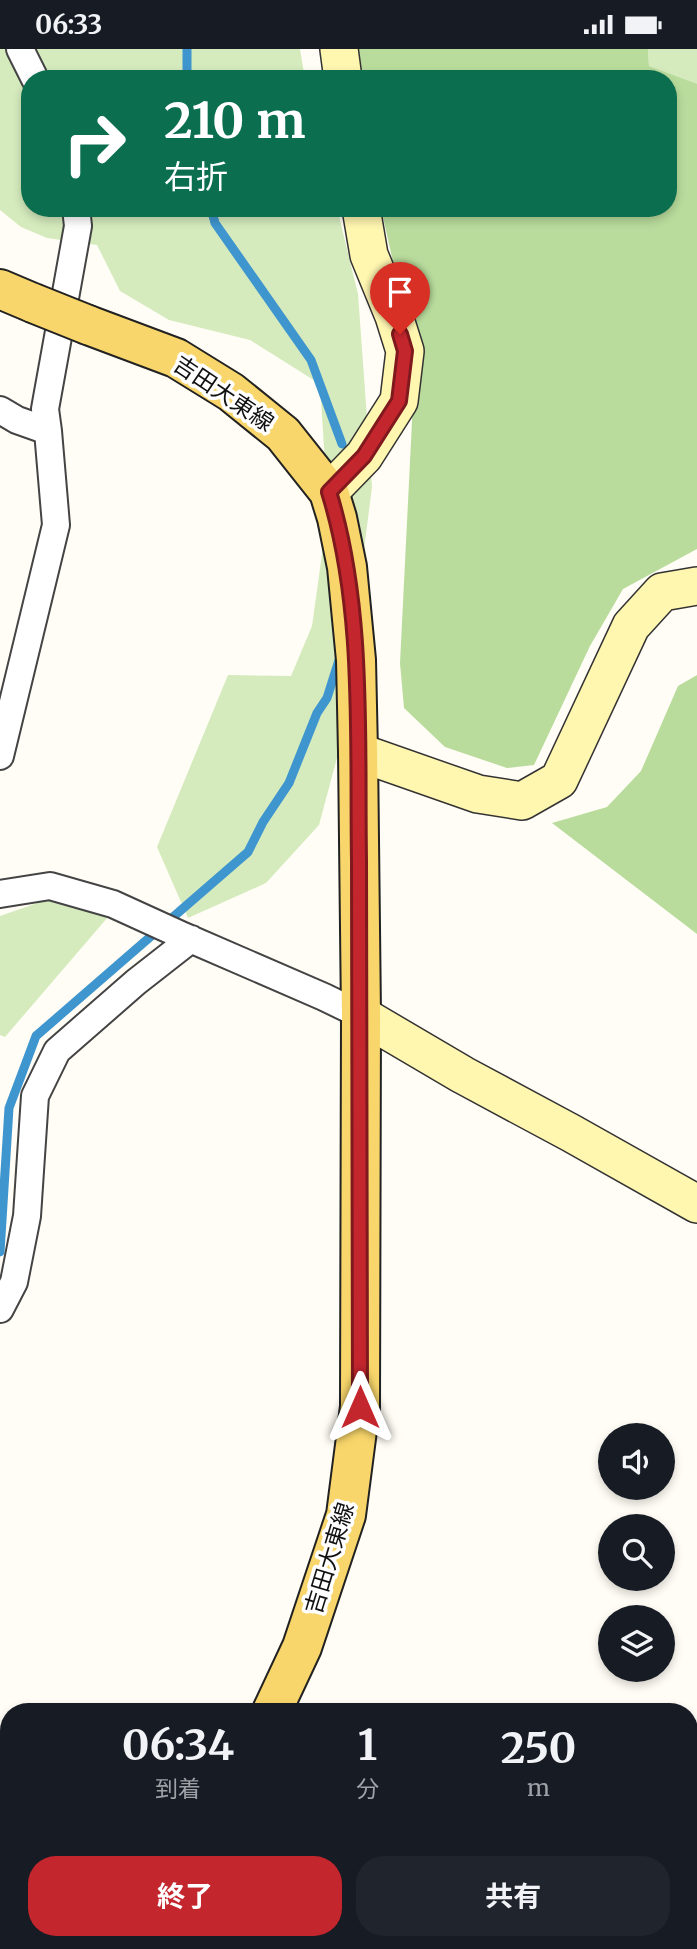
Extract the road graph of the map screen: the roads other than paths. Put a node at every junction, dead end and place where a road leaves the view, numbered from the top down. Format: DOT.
graph roads {
  1 [pos="20,49"];
  2 [pos="339,49"];
  3 [pos="30,70"];
  4 [pos="342,70"];
  5 [pos="77,217"];
  6 [pos="363,217"];
  7 [pos="16,296"];
  8 [pos="0,410"];
  9 [pos="48,431"];
  10 [pos="329,492"];
  11 [pos="697,586"];
  12 [pos="358,752"];
  13 [pos="0,756"];
  14 [pos="0,894"];
  15 [pos="186,937"];
  16 [pos="361,1016"];
  17 [pos="697,1204"];
  18 [pos="0,1309"];
  19 [pos="276,1703"];
  1 -- 3 [label="street"];
  2 -- 4 [label="street"];
  5 -- 9 [label="street"];
  6 -- 10 [label="street"];
  7 -- 10 [label="main road, 吉田大東線, bridge"];
  8 -- 9 [label="street"];
  9 -- 13 [label="street"];
  10 -- 12 [label="main road, 吉田大東線"];
  11 -- 12 [label="street"];
  12 -- 16 [label="main road, 吉田大東線"];
  14 -- 15 [label="street"];
  15 -- 16 [label="street"];
  15 -- 18 [label="street"];
  16 -- 17 [label="street"];
  16 -- 19 [label="main road, 吉田大東線"];
}
